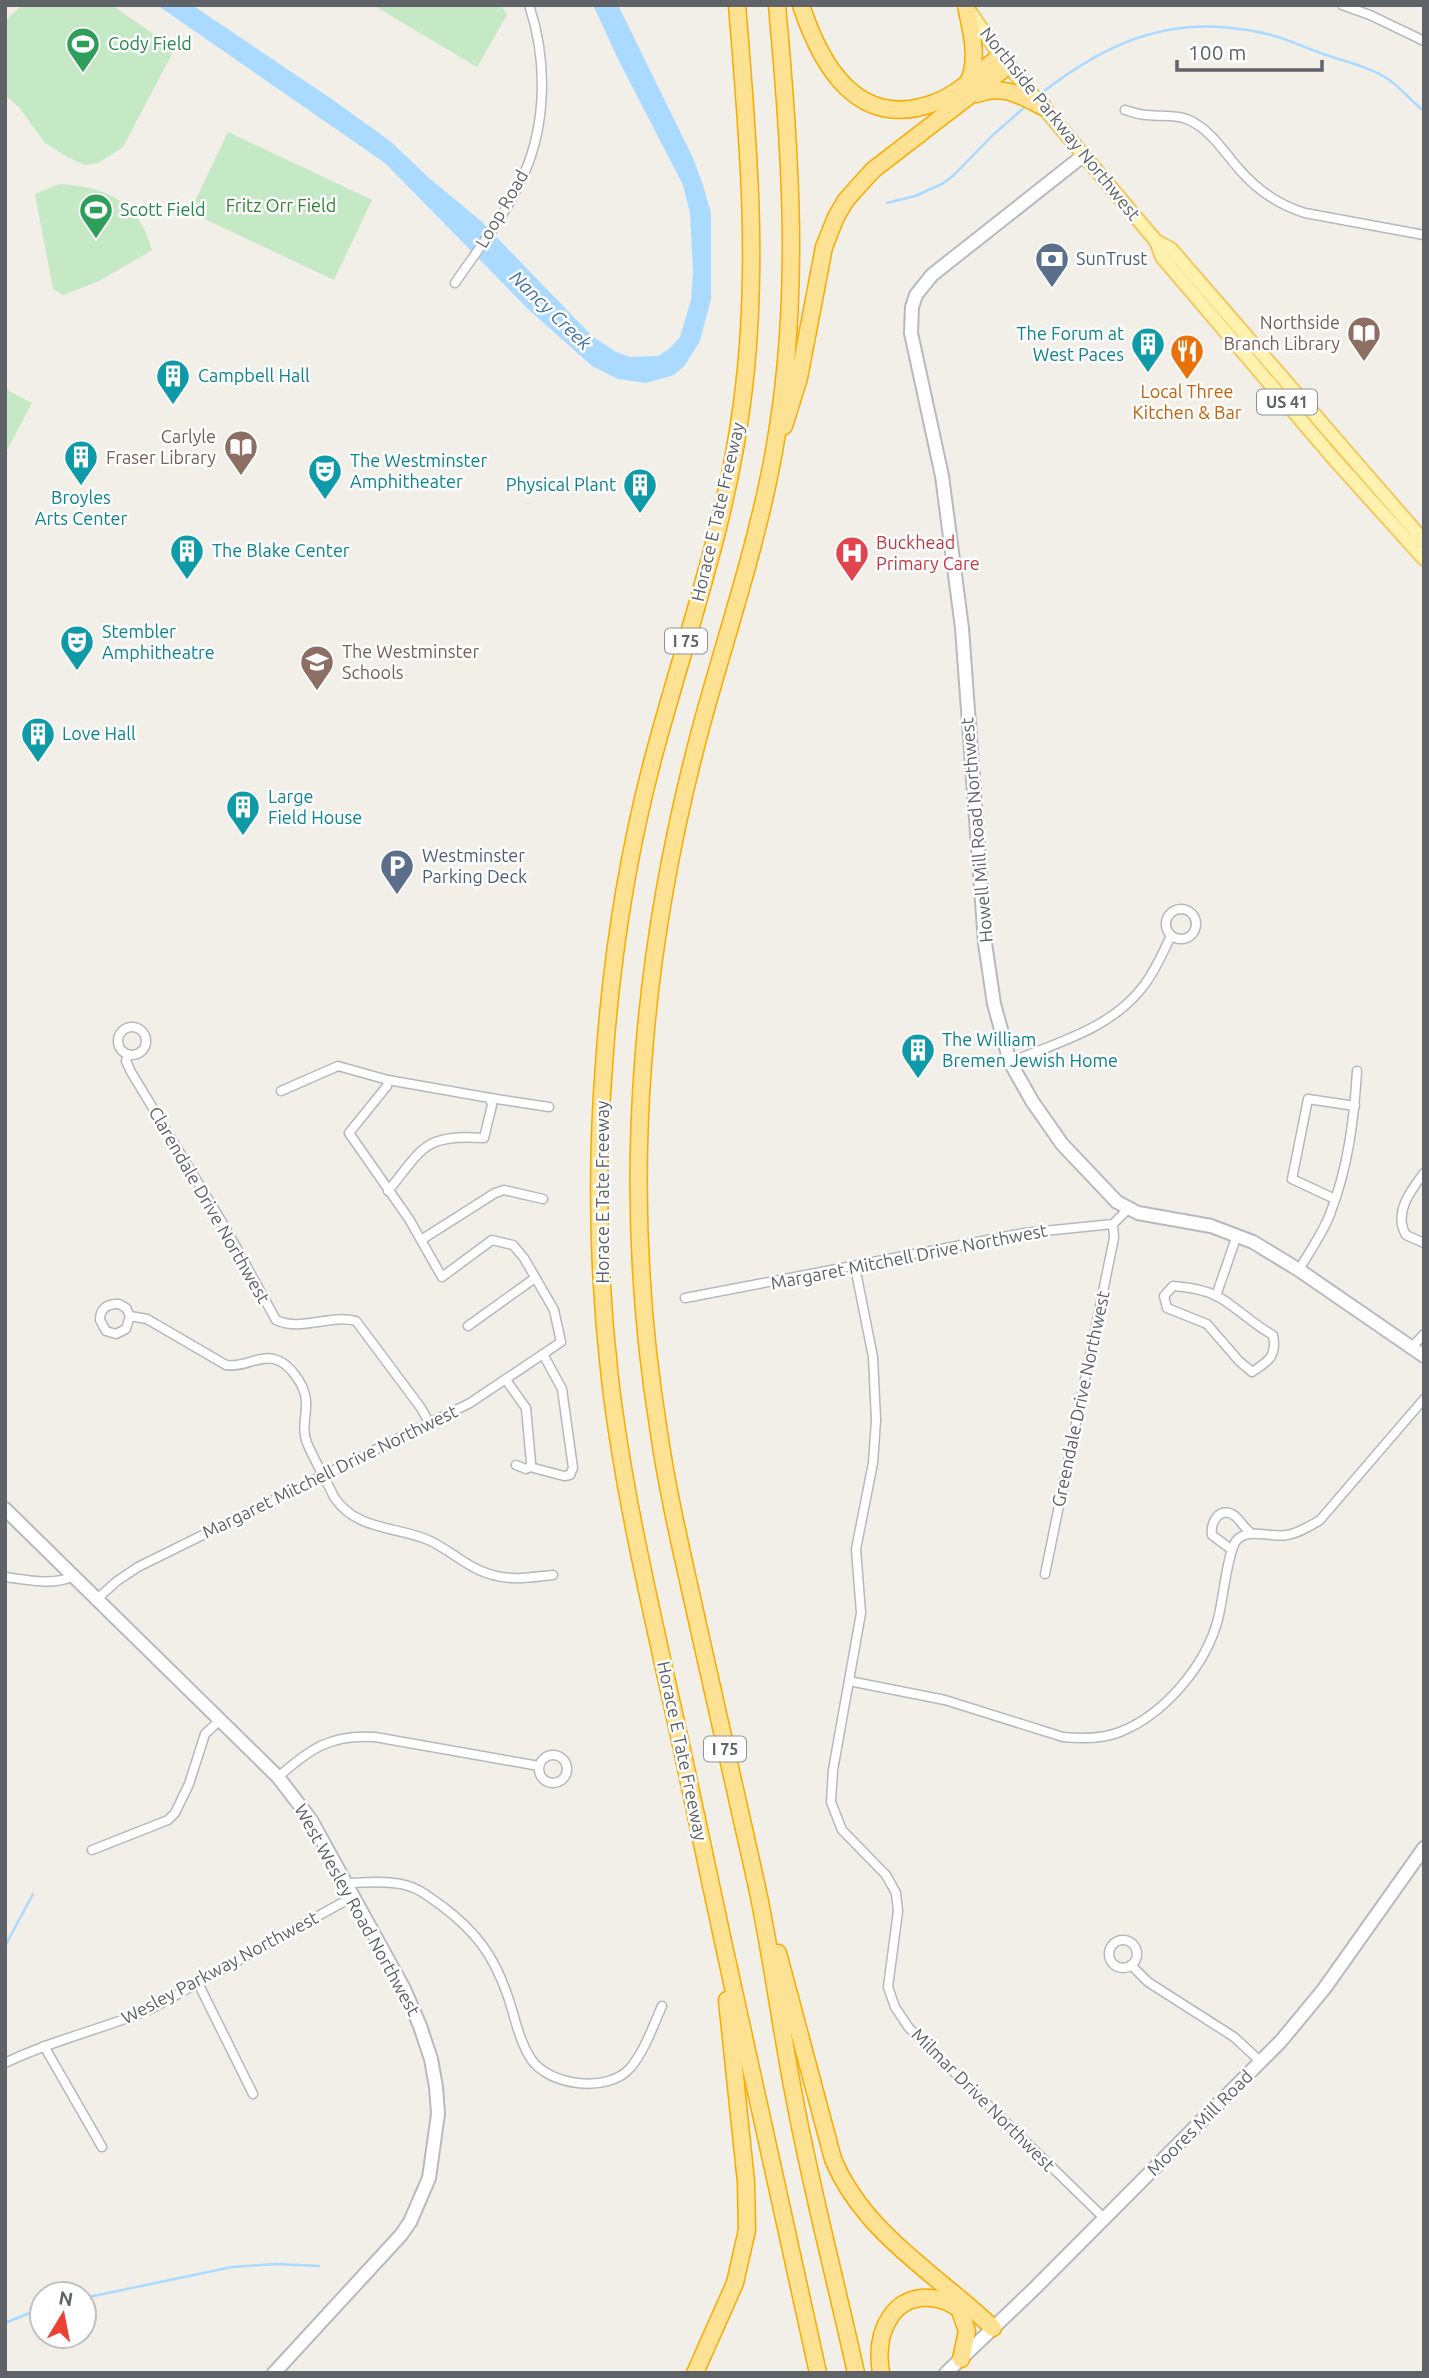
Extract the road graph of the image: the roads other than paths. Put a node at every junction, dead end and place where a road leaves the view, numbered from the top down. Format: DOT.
graph roads {
  1 [pos="529,5"];
  2 [pos="727,5"];
  3 [pos="737,5"];
  4 [pos="777,5"];
  5 [pos="801,5"];
  6 [pos="1342,5"];
  7 [pos="966,6"];
  8 [pos="1424,41"];
  9 [pos="1004,61"];
  10 [pos="969,82"];
  11 [pos="745,100"];
  12 [pos="962,101"];
  13 [pos="1043,107"];
  14 [pos="1125,110"];
  15 [pos="1084,155"];
  16 [pos="1424,235"];
  17 [pos="1156,241"];
  18 [pos="455,283"];
  19 [pos="774,450"];
  20 [pos="1424,541"];
  21 [pos="1424,559"];
  22 [pos="1171,936"];
  23 [pos="128,1055"];
  24 [pos="1010,1062"];
  25 [pos="1357,1071"];
  26 [pos="388,1080"];
  27 [pos="281,1091"];
  28 [pos="490,1098"];
  29 [pos="1354,1106"];
  30 [pos="549,1107"];
  31 [pos="1424,1173"];
  32 [pos="388,1191"];
  33 [pos="543,1199"];
  34 [pos="1335,1199"];
  35 [pos="1128,1209"];
  36 [pos="1112,1224"];
  37 [pos="1237,1235"];
  38 [pos="421,1240"];
  39 [pos="1424,1243"];
  40 [pos="855,1267"];
  41 [pos="1299,1270"];
  42 [pos="536,1278"];
  43 [pos="1216,1296"];
  44 [pos="685,1298"];
  45 [pos="130,1316"];
  46 [pos="468,1326"];
  47 [pos="1424,1334"];
  48 [pos="1420,1352"];
  49 [pos="543,1354"];
  50 [pos="506,1380"];
  51 [pos="1424,1399"];
  52 [pos="430,1424"];
  53 [pos="516,1465"];
  54 [pos="530,1467"];
  55 [pos="324,1474"];
  56 [pos="5,1509"];
  57 [pos="1251,1533"];
  58 [pos="1232,1550"];
  59 [pos="1045,1574"];
  60 [pos="553,1575"];
  61 [pos="74,1576"];
  62 [pos="5,1577"];
  63 [pos="97,1599"];
  64 [pos="849,1681"];
  65 [pos="220,1720"];
  66 [pos="539,1766"];
  67 [pos="278,1777"];
  68 [pos="1424,1848"];
  69 [pos="92,1850"];
  70 [pos="347,1884"];
  71 [pos="758,1894"];
  72 [pos="354,1896"];
  73 [pos="724,1952"];
  74 [pos="1132,1965"];
  75 [pos="198,1983"];
  76 [pos="662,2006"];
  77 [pos="44,2046"];
  78 [pos="1261,2062"];
  79 [pos="5,2063"];
  80 [pos="253,2094"];
  81 [pos="102,2147"];
  82 [pos="1104,2218"];
  83 [pos="958,2308"];
  84 [pos="989,2332"];
  85 [pos="961,2358"];
  86 [pos="274,2373"];
  87 [pos="695,2373"];
  88 [pos="818,2373"];
  89 [pos="856,2373"];
  90 [pos="881,2373"];
  91 [pos="946,2373"];
  1 -- 18 [label="street, Loop Road"];
  2 -- 11 [label="highway"];
  3 -- 11 [label="highway, Horace E Tate Freeway / I 75"];
  4 -- 19 [label="highway, Horace E Tate Freeway / I 75"];
  5 -- 10 [label="highway"];
  6 -- 8 [label="street"];
  7 -- 9 [label="main road, Northside Parkway Northwest / US 41"];
  7 -- 10 [label="highway"];
  9 -- 10 [label="highway"];
  9 -- 12 [label="highway"];
  9 -- 13 [label="main road, Northside Parkway Northwest / US 41"];
  11 -- 73 [label="highway, Horace E Tate Freeway / I 75"];
  12 -- 13 [label="highway"];
  12 -- 19 [label="highway"];
  13 -- 15 [label="main road, Northside Parkway Northwest / US 41"];
  14 -- 16 [label="street"];
  15 -- 17 [label="main road, Northside Parkway Northwest / US 41"];
  15 -- 24 [label="street, Howell Mill Road Northwest"];
  17 -- 20 [label="main road, Northside Parkway Northwest / US 41"];
  17 -- 21 [label="main road, Northside Parkway Northwest / US 41"];
  19 -- 71 [label="highway, Horace E Tate Freeway / I 75"];
  22 -- 24 [label="street"];
  23 -- 52 [label="street, Clarendale Drive Northwest"];
  24 -- 35 [label="street, Howell Mill Road Northwest"];
  25 -- 29 [label="street"];
  26 -- 27 [label="street"];
  26 -- 28 [label="street"];
  26 -- 32 [label="street"];
  28 -- 30 [label="street"];
  28 -- 32 [label="street"];
  29 -- 34 [label="street"];
  29 -- 34 [label="street"];
  31 -- 39 [label="street"];
  32 -- 38 [label="street"];
  33 -- 38 [label="street"];
  34 -- 41 [label="street"];
  35 -- 36 [label="street"];
  35 -- 37 [label="street, Howell Mill Road Northwest"];
  36 -- 40 [label="street, Margaret Mitchell Drive Northwest"];
  36 -- 59 [label="street, Greendale Drive Northwest"];
  37 -- 41 [label="street, Howell Mill Road Northwest"];
  37 -- 43 [label="street"];
  38 -- 42 [label="street"];
  40 -- 44 [label="street, Margaret Mitchell Drive Northwest"];
  40 -- 64 [label="street"];
  41 -- 48 [label="street, Howell Mill Road Northwest"];
  42 -- 46 [label="street"];
  42 -- 49 [label="street, Margaret Mitchell Drive Northwest"];
  43 -- 43 [label="street"];
  45 -- 55 [label="street"];
  47 -- 48 [label="street"];
  49 -- 50 [label="street, Margaret Mitchell Drive Northwest"];
  49 -- 54 [label="street"];
  50 -- 52 [label="street, Margaret Mitchell Drive Northwest"];
  50 -- 54 [label="street"];
  51 -- 57 [label="street"];
  52 -- 55 [label="street, Margaret Mitchell Drive Northwest"];
  53 -- 54 [label="street"];
  55 -- 60 [label="street"];
  55 -- 63 [label="street, Margaret Mitchell Drive Northwest"];
  56 -- 61 [label="street, West Wesley Road Northwest"];
  57 -- 58 [label="street"];
  57 -- 58 [label="street"];
  58 -- 64 [label="street"];
  61 -- 62 [label="street"];
  61 -- 63 [label="street, West Wesley Road Northwest"];
  63 -- 65 [label="street, West Wesley Road Northwest"];
  64 -- 82 [label="street, Milmar Drive Northwest"];
  65 -- 67 [label="street, West Wesley Road Northwest"];
  65 -- 69 [label="street"];
  66 -- 67 [label="street"];
  67 -- 70 [label="street, West Wesley Road Northwest"];
  68 -- 78 [label="street, Moores Mill Road"];
  70 -- 72 [label="street, West Wesley Road Northwest"];
  70 -- 76 [label="street"];
  71 -- 84 [label="highway"];
  71 -- 89 [label="highway, Horace E Tate Freeway / I 75"];
  72 -- 75 [label="street, Wesley Parkway Northwest"];
  72 -- 86 [label="street, West Wesley Road Northwest"];
  73 -- 87 [label="highway"];
  73 -- 88 [label="highway, Horace E Tate Freeway / I 75"];
  74 -- 78 [label="street"];
  75 -- 77 [label="street, Wesley Parkway Northwest"];
  75 -- 80 [label="street"];
  77 -- 79 [label="street, Wesley Parkway Northwest"];
  77 -- 81 [label="street"];
  78 -- 82 [label="street, Moores Mill Road"];
  82 -- 84 [label="street, Moores Mill Road"];
  83 -- 84 [label="highway"];
  83 -- 85 [label="highway"];
  83 -- 90 [label="highway"];
  84 -- 85 [label="street, Moores Mill Road"];
  85 -- 91 [label="street, Moores Mill Road"];
}
